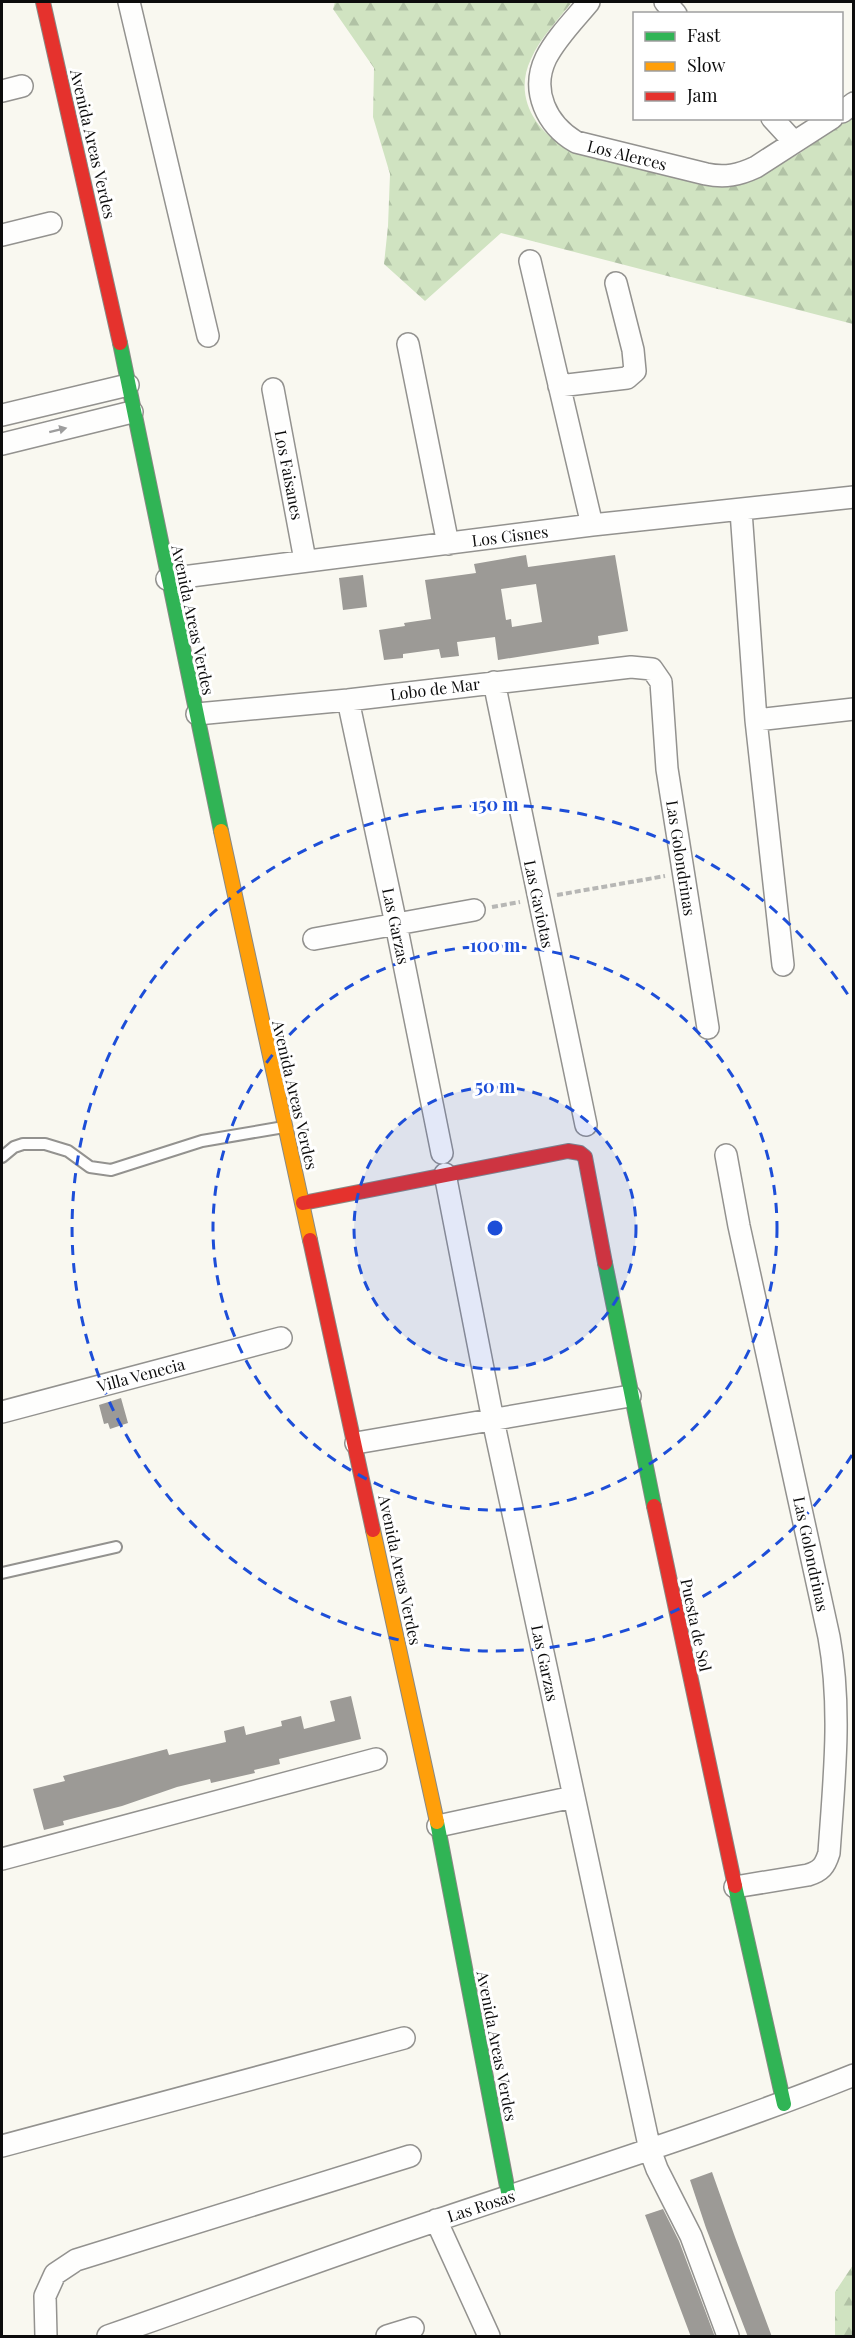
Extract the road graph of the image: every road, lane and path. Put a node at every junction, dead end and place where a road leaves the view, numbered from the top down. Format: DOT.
graph roads {
  1 [pos="44,2"];
  2 [pos="129,2"];
  3 [pos="589,2"];
  4 [pos="774,120"];
  5 [pos="829,120"];
  6 [pos="794,142"];
  7 [pos="51,223"];
  8 [pos="2,235"];
  9 [pos="530,261"];
  10 [pos="616,283"];
  11 [pos="208,336"];
  12 [pos="408,344"];
  13 [pos="128,385"];
  14 [pos="559,386"];
  15 [pos="273,389"];
  16 [pos="132,412"];
  17 [pos="2,415"];
  18 [pos="2,444"];
  19 [pos="854,497"];
  20 [pos="741,511"];
  21 [pos="592,525"];
  22 [pos="448,544"];
  23 [pos="305,560"];
  24 [pos="167,579"];
  25 [pos="494,682"];
  26 [pos="662,687"];
  27 [pos="348,700"];
  28 [pos="854,710"];
  29 [pos="197,714"];
  30 [pos="756,720"];
  31 [pos="683,873"];
  32 [pos="538,898"];
  33 [pos="474,910"];
  34 [pos="396,924"];
  35 [pos="314,939"];
  36 [pos="783,965"];
  37 [pos="708,1028"];
  38 [pos="586,1125"];
  39 [pos="285,1126"];
  40 [pos="726,1155"];
  41 [pos="2,1157"];
  42 [pos="444,1163"];
  43 [pos="303,1203"];
  44 [pos="281,1338"];
  45 [pos="630,1396"];
  46 [pos="2,1412"];
  47 [pos="493,1420"];
  48 [pos="356,1443"];
  49 [pos="116,1547"];
  50 [pos="2,1573"];
  51 [pos="376,1759"];
  52 [pos="573,1797"];
  53 [pos="438,1826"];
  54 [pos="2,1859"];
  55 [pos="735,1887"];
  56 [pos="404,2038"];
  57 [pos="854,2075"];
  58 [pos="784,2104"];
  59 [pos="2,2146"];
  60 [pos="650,2150"];
  61 [pos="410,2156"];
  62 [pos="509,2197"];
  63 [pos="436,2220"];
  64 [pos="413,2328"];
  65 [pos="46,2337"];
  66 [pos="108,2337"];
  67 [pos="387,2337"];
  68 [pos="489,2337"];
  69 [pos="728,2337"];
  1 -- 13 [label="street, Avenida Areas Verdes"];
  2 -- 11 [label="street"];
  3 -- 6 [label="street, Los Alerces"];
  4 -- 6 [label="street"];
  5 -- 6 [label="street, Los Alerces"];
  7 -- 8 [label="street"];
  9 -- 14 [label="street"];
  10 -- 14 [label="street"];
  12 -- 22 [label="street"];
  13 -- 16 [label="street, Avenida Areas Verdes"];
  13 -- 17 [label="street"];
  14 -- 21 [label="street"];
  15 -- 23 [label="street, Los Faisanes"];
  18 -- 16 [label="street, one-way"];
  16 -- 24 [label="street, Avenida Areas Verdes"];
  19 -- 20 [label="street, Los Cisnes"];
  20 -- 21 [label="street, Los Cisnes"];
  20 -- 30 [label="street"];
  21 -- 22 [label="street, Los Cisnes"];
  22 -- 23 [label="street, Los Cisnes"];
  23 -- 24 [label="street, Los Cisnes"];
  24 -- 29 [label="street, Avenida Areas Verdes"];
  25 -- 26 [label="street, Lobo de Mar"];
  25 -- 27 [label="street, Lobo de Mar"];
  25 -- 32 [label="street, Las Gaviotas"];
  26 -- 31 [label="street, Las Golondrinas"];
  27 -- 29 [label="street, Lobo de Mar"];
  27 -- 34 [label="street, Las Garzas"];
  28 -- 30 [label="street"];
  29 -- 39 [label="street, Avenida Areas Verdes"];
  30 -- 36 [label="street"];
  31 -- 32 [label="path"];
  31 -- 37 [label="street, Las Golondrinas"];
  32 -- 33 [label="path"];
  32 -- 38 [label="street, Las Gaviotas"];
  33 -- 34 [label="street"];
  34 -- 35 [label="street"];
  34 -- 42 [label="street, Las Garzas"];
  39 -- 41 [label="lane"];
  39 -- 43 [label="street, Avenida Areas Verdes"];
  40 -- 55 [label="street, Las Golondrinas"];
  42 -- 43 [label="street"];
  42 -- 45 [label="street, Puesta de Sol"];
  42 -- 47 [label="street, Las Garzas"];
  43 -- 48 [label="street, Avenida Areas Verdes"];
  44 -- 46 [label="street, Villa Venecia"];
  45 -- 47 [label="street"];
  45 -- 55 [label="street, Puesta de Sol"];
  47 -- 48 [label="street"];
  47 -- 52 [label="street, Las Garzas"];
  48 -- 53 [label="street, Avenida Areas Verdes"];
  49 -- 50 [label="lane"];
  51 -- 54 [label="street"];
  52 -- 53 [label="street"];
  52 -- 60 [label="street, Las Garzas"];
  53 -- 62 [label="street, Avenida Areas Verdes"];
  55 -- 58 [label="street, Puesta de Sol"];
  56 -- 59 [label="street"];
  57 -- 58 [label="street, Las Rosas"];
  58 -- 60 [label="street, Las Rosas"];
  60 -- 62 [label="street, Las Rosas"];
  60 -- 69 [label="street, Las Garzas"];
  61 -- 65 [label="street"];
  62 -- 63 [label="street, Las Rosas"];
  63 -- 66 [label="street, Las Rosas"];
  63 -- 68 [label="street"];
  64 -- 67 [label="street"];
}
